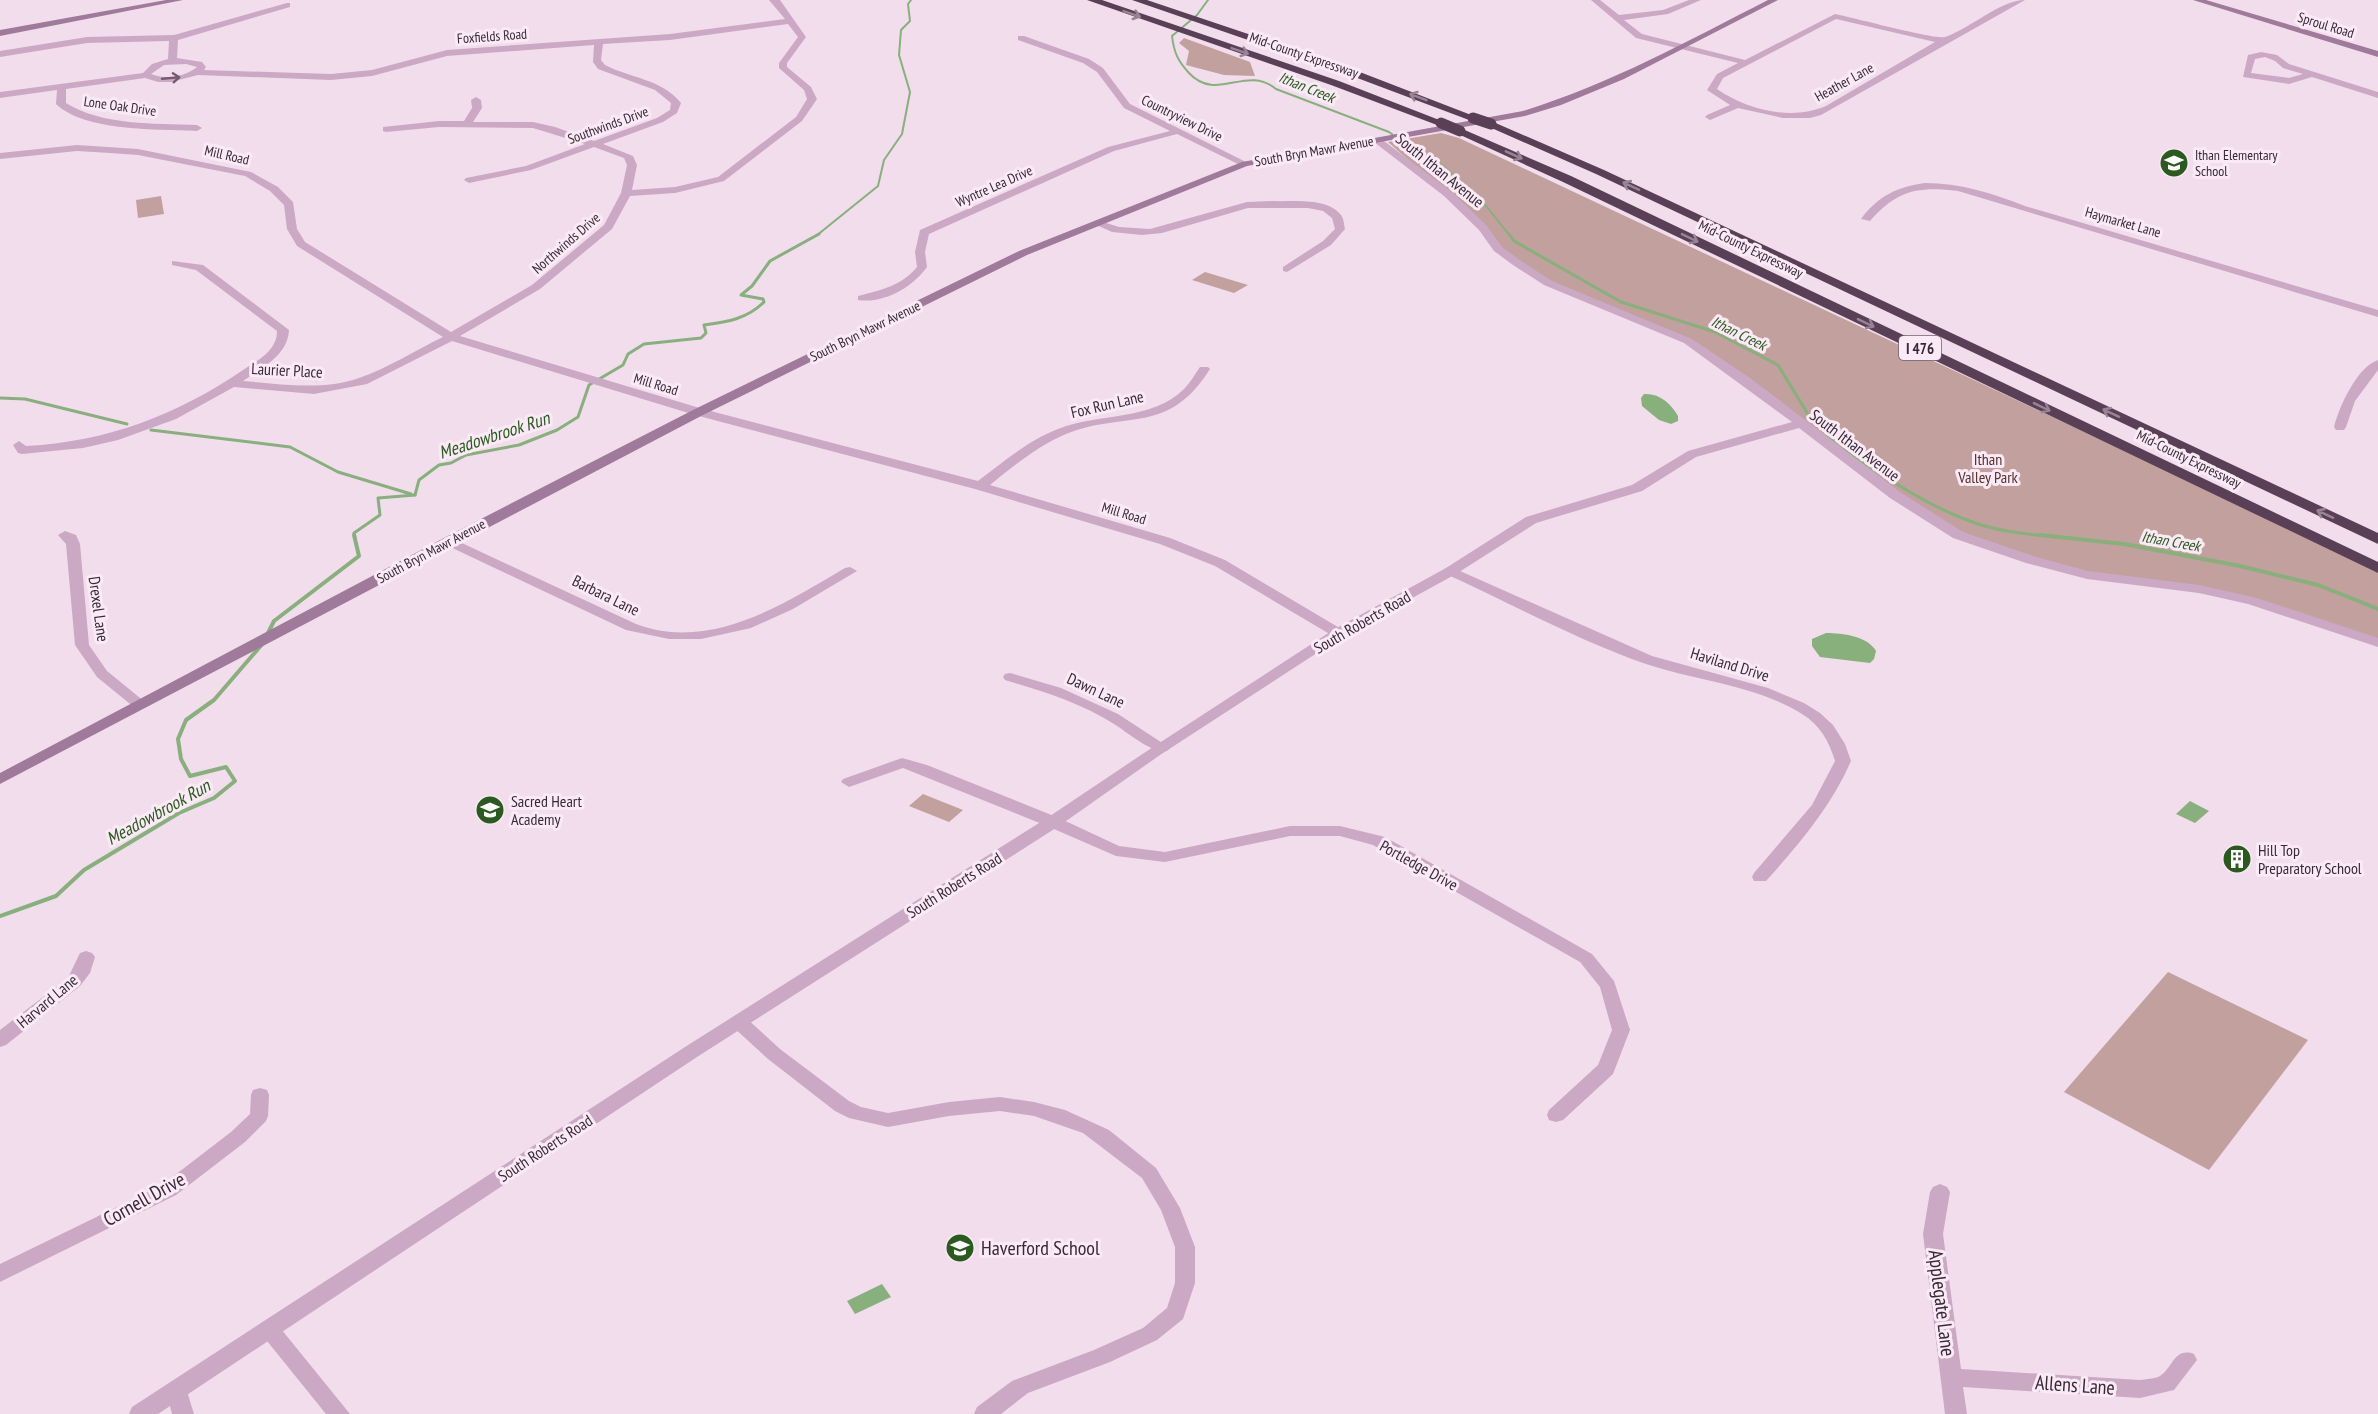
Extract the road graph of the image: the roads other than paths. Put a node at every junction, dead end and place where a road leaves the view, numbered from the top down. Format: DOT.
graph roads {
  1 [pos="179,0"];
  2 [pos="773,0"];
  3 [pos="1092,0"];
  4 [pos="1137,0"];
  5 [pos="1595,0"];
  6 [pos="1697,0"];
  7 [pos="1774,0"];
  8 [pos="2021,0"];
  9 [pos="2197,0"];
  10 [pos="287,5"];
  11 [pos="1619,18"];
  12 [pos="791,21"];
  13 [pos="0,33"];
  14 [pos="174,38"];
  15 [pos="1021,38"];
  16 [pos="1943,41"];
  17 [pos="598,43"];
  18 [pos="1680,47"];
  19 [pos="0,54"];
  20 [pos="2378,54"];
  21 [pos="173,62"];
  22 [pos="1747,63"];
  23 [pos="197,72"];
  24 [pos="2313,74"];
  25 [pos="146,75"];
  26 [pos="62,86"];
  27 [pos="0,95"];
  28 [pos="2378,95"];
  29 [pos="476,100"];
  30 [pos="1737,105"];
  31 [pos="1710,117"];
  32 [pos="467,124"];
  33 [pos="197,128"];
  34 [pos="386,129"];
  35 [pos="1175,132"];
  36 [pos="1377,140"];
  37 [pos="595,144"];
  38 [pos="0,156"];
  39 [pos="1245,164"];
  40 [pos="470,180"];
  41 [pos="626,193"];
  42 [pos="1866,219"];
  43 [pos="1097,224"];
  44 [pos="176,263"];
  45 [pos="1287,269"];
  46 [pos="862,298"];
  47 [pos="2378,314"];
  48 [pos="451,337"];
  49 [pos="2378,364"];
  50 [pos="1204,369"];
  51 [pos="233,383"];
  52 [pos="699,412"];
  53 [pos="1799,424"];
  54 [pos="2340,427"];
  55 [pos="19,445"];
  56 [pos="981,486"];
  57 [pos="65,535"];
  58 [pos="2378,539"];
  59 [pos="449,541"];
  60 [pos="2378,568"];
  61 [pos="850,571"];
  62 [pos="1451,571"];
  63 [pos="1338,633"];
  64 [pos="2378,643"];
  65 [pos="1010,677"];
  66 [pos="140,705"];
  67 [pos="1161,748"];
  68 [pos="0,779"];
  69 [pos="849,782"];
  70 [pos="1053,822"];
  71 [pos="1760,878"];
  72 [pos="86,957"];
  73 [pos="740,1022"];
  74 [pos="0,1040"];
  75 [pos="260,1095"];
  76 [pos="1556,1116"];
  77 [pos="1940,1192"];
  78 [pos="0,1274"];
  79 [pos="270,1330"];
  80 [pos="2186,1360"];
  81 [pos="1951,1377"];
  82 [pos="177,1391"];
  83 [pos="140,1414"];
  84 [pos="183,1414"];
  85 [pos="339,1414"];
  86 [pos="985,1414"];
  87 [pos="1956,1414"];
  1 -- 13 [label="main road"];
  2 -- 12 [label="street"];
  3 -- 60 [label="highway, Mid-County Expressway / I 476, one-way, bridge"];
  58 -- 4 [label="highway, Mid-County Expressway / I 476, one-way, bridge"];
  5 -- 11 [label="street"];
  6 -- 11 [label="street"];
  7 -- 18 [label="main road, South Bryn Mawr Avenue"];
  8 -- 16 [label="street, Heather Lane"];
  9 -- 20 [label="main road, Sproul Road"];
  10 -- 14 [label="street"];
  11 -- 18 [label="street"];
  12 -- 17 [label="street, Foxfields Road"];
  12 -- 41 [label="street"];
  14 -- 19 [label="street"];
  14 -- 21 [label="street"];
  15 -- 35 [label="street, Countryview Drive"];
  16 -- 22 [label="street"];
  16 -- 30 [label="street, Heather Lane"];
  17 -- 23 [label="street, Foxfields Road"];
  17 -- 37 [label="street, Southwinds Drive"];
  18 -- 22 [label="street"];
  18 -- 36 [label="main road, South Bryn Mawr Avenue"];
  21 -- 23 [label="street, Foxfields Road"];
  21 -- 25 [label="street, Foxfields Road"];
  22 -- 30 [label="street, Heather Lane"];
  25 -- 23 [label="street, Foxfields Road, one-way"];
  24 -- 24 [label="street"];
  24 -- 28 [label="street"];
  25 -- 26 [label="street, Foxfields Road"];
  26 -- 27 [label="street, Foxfields Road"];
  26 -- 33 [label="street, Lone Oak Drive"];
  29 -- 32 [label="street"];
  30 -- 31 [label="street"];
  32 -- 34 [label="street, Northwinds Drive"];
  32 -- 37 [label="street, Northwinds Drive"];
  35 -- 39 [label="street, Countryview Drive"];
  35 -- 46 [label="street, Wyntre Lea Drive"];
  36 -- 39 [label="main road, South Bryn Mawr Avenue"];
  36 -- 53 [label="street, South Ithan Avenue"];
  37 -- 40 [label="street, Southwinds Drive"];
  37 -- 41 [label="street, Northwinds Drive"];
  38 -- 48 [label="street, Mill Road"];
  39 -- 43 [label="main road, South Bryn Mawr Avenue"];
  41 -- 48 [label="street, Northwinds Drive"];
  42 -- 47 [label="street, Haymarket Lane"];
  43 -- 45 [label="street"];
  43 -- 52 [label="main road, South Bryn Mawr Avenue"];
  44 -- 51 [label="street"];
  48 -- 51 [label="street, Laurier Place"];
  48 -- 52 [label="street, Mill Road"];
  49 -- 54 [label="street"];
  50 -- 56 [label="street, Fox Run Lane"];
  51 -- 55 [label="street, Laurier Place"];
  52 -- 56 [label="street, Mill Road"];
  52 -- 59 [label="main road, South Bryn Mawr Avenue"];
  53 -- 62 [label="street, South Roberts Road"];
  53 -- 64 [label="street, South Ithan Avenue"];
  56 -- 63 [label="street, Mill Road"];
  57 -- 66 [label="street, Drexel Lane"];
  59 -- 61 [label="street, Barbara Lane"];
  59 -- 66 [label="main road, South Bryn Mawr Avenue"];
  62 -- 63 [label="street, South Roberts Road"];
  62 -- 71 [label="street, Haviland Drive"];
  63 -- 67 [label="street, South Roberts Road"];
  65 -- 67 [label="street, Dawn Lane"];
  66 -- 68 [label="main road, South Bryn Mawr Avenue"];
  67 -- 70 [label="street, South Roberts Road"];
  69 -- 70 [label="street, Portledge Drive"];
  70 -- 73 [label="street, South Roberts Road"];
  70 -- 76 [label="street, Portledge Drive"];
  72 -- 74 [label="street, Harvard Lane"];
  73 -- 79 [label="street, South Roberts Road"];
  73 -- 86 [label="street"];
  75 -- 78 [label="street, Cornell Drive"];
  77 -- 81 [label="street, Applegate Lane"];
  79 -- 82 [label="street, South Roberts Road"];
  79 -- 85 [label="street"];
  80 -- 81 [label="street, Allens Lane"];
  81 -- 87 [label="street, Applegate Lane"];
  82 -- 83 [label="street, South Roberts Road"];
  82 -- 84 [label="street"];
}
